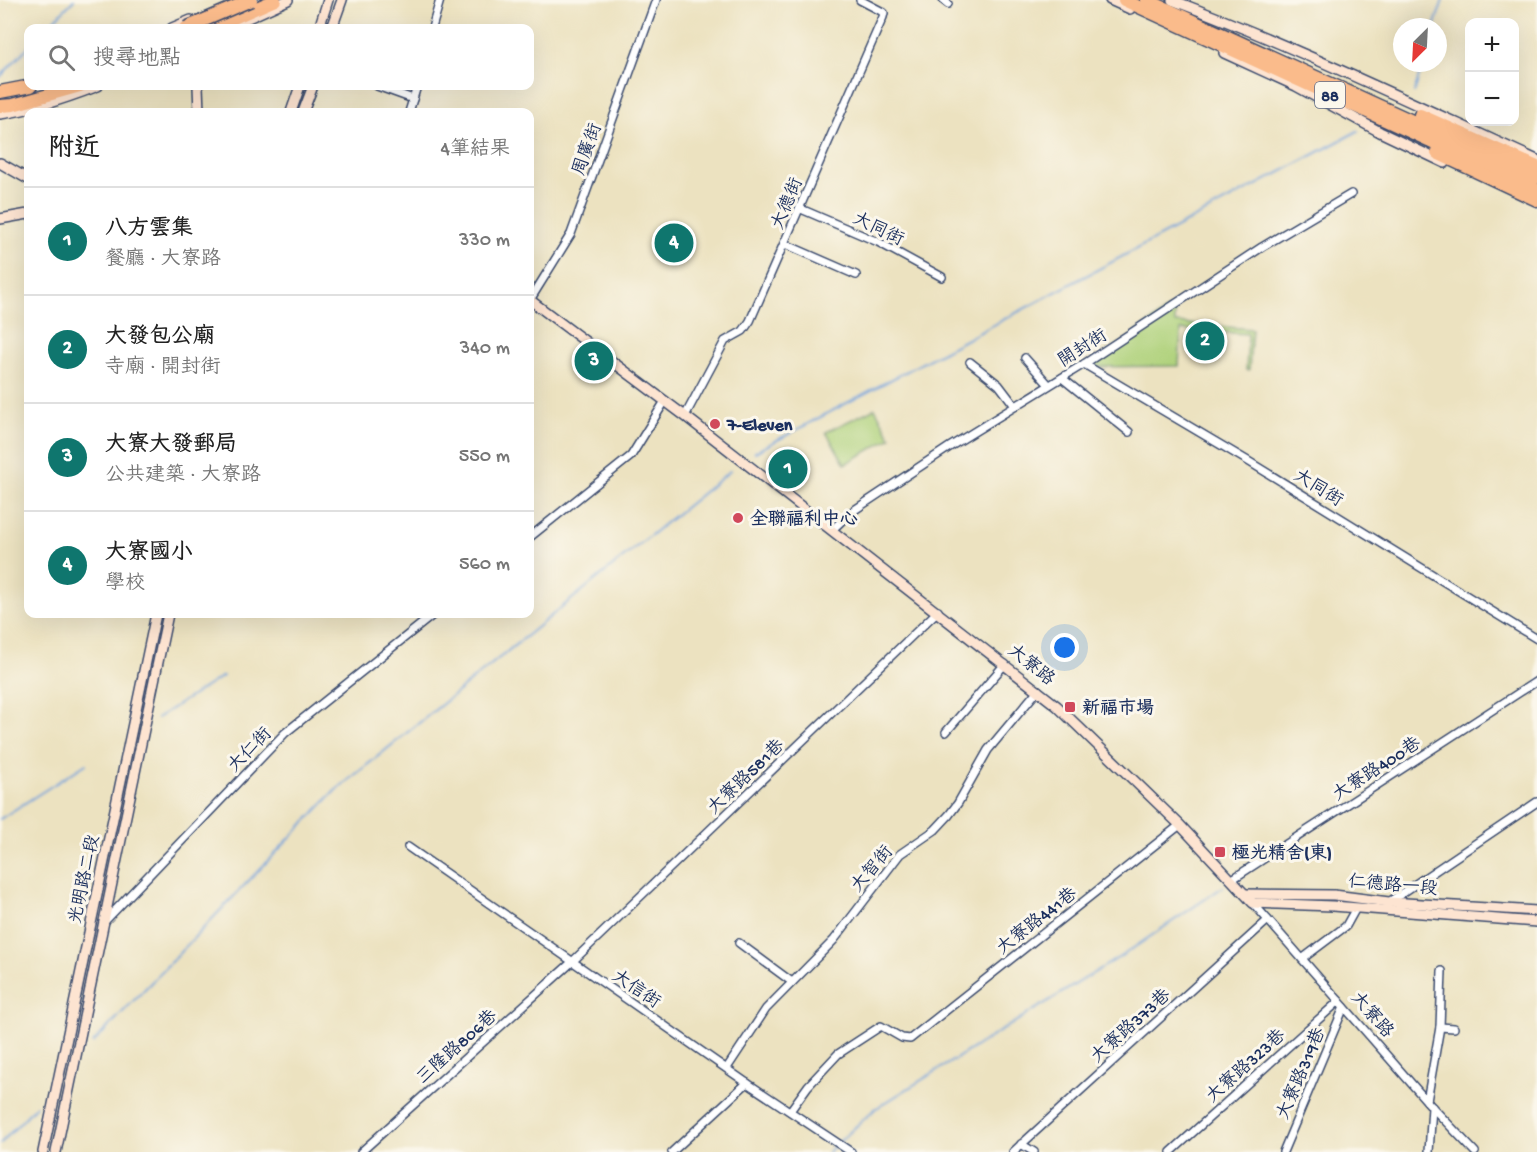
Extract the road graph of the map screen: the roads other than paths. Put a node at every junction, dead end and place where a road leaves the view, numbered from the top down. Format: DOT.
graph roads {
  1 [pos="237,0"];
  2 [pos="251,0"];
  3 [pos="274,0"];
  4 [pos="288,0"];
  5 [pos="328,0"];
  6 [pos="342,0"];
  7 [pos="440,0"];
  8 [pos="656,0"];
  9 [pos="860,0"];
  10 [pos="1110,0"];
  11 [pos="1124,0"];
  12 [pos="1147,0"];
  13 [pos="1172,0"];
  14 [pos="223,6"];
  15 [pos="181,24"];
  16 [pos="195,24"];
  17 [pos="212,24"];
  18 [pos="219,24"];
  19 [pos="235,24"];
  20 [pos="320,24"];
  21 [pos="333,24"];
  22 [pos="433,24"];
  23 [pos="1220,33"];
  24 [pos="1301,81"];
  25 [pos="24,82"];
  26 [pos="24,87"];
  27 [pos="0,90"];
  28 [pos="66,90"];
  29 [pos="87,90"];
  30 [pos="198,90"];
  31 [pos="299,90"];
  32 [pos="311,90"];
  33 [pos="388,90"];
  34 [pos="416,90"];
  35 [pos="413,99"];
  36 [pos="0,106"];
  37 [pos="28,108"];
  38 [pos="199,108"];
  39 [pos="292,108"];
  40 [pos="305,108"];
  41 [pos="410,108"];
  42 [pos="24,109"];
  43 [pos="0,114"];
  44 [pos="1537,160"];
  45 [pos="0,163"];
  46 [pos="1537,167"];
  47 [pos="24,176"];
  48 [pos="1537,178"];
  49 [pos="1537,190"];
  50 [pos="1351,194"];
  51 [pos="1537,200"];
  52 [pos="1537,206"];
  53 [pos="801,209"];
  54 [pos="24,215"];
  55 [pos="0,219"];
  56 [pos="784,244"];
  57 [pos="856,275"];
  58 [pos="942,277"];
  59 [pos="534,294"];
  60 [pos="534,303"];
  61 [pos="1025,358"];
  62 [pos="970,362"];
  63 [pos="1084,364"];
  64 [pos="1062,378"];
  65 [pos="1049,385"];
  66 [pos="665,401"];
  67 [pos="1015,406"];
  68 [pos="685,416"];
  69 [pos="1129,432"];
  70 [pos="832,530"];
  71 [pos="534,534"];
  72 [pos="938,611"];
  73 [pos="155,618"];
  74 [pos="167,618"];
  75 [pos="429,618"];
  76 [pos="1537,639"];
  77 [pos="1005,664"];
  78 [pos="1537,681"];
  79 [pos="1038,690"];
  80 [pos="946,732"];
  81 [pos="1537,802"];
  82 [pos="1180,825"];
  83 [pos="408,847"];
  84 [pos="1232,880"];
  85 [pos="1245,894"];
  86 [pos="1389,902"];
  87 [pos="1253,903"];
  88 [pos="1356,908"];
  89 [pos="1537,911"];
  90 [pos="1268,920"];
  91 [pos="1537,922"];
  92 [pos="102,923"];
  93 [pos="739,943"];
  94 [pos="1302,959"];
  95 [pos="572,962"];
  96 [pos="1442,971"];
  97 [pos="792,982"];
  98 [pos="1342,1004"];
  99 [pos="1440,1027"];
  100 [pos="1454,1028"];
  101 [pos="727,1068"];
  102 [pos="747,1083"];
  103 [pos="1427,1101"];
  104 [pos="1432,1107"];
  105 [pos="790,1111"];
  106 [pos="1021,1144"];
  107 [pos="43,1152"];
  108 [pos="56,1152"];
  109 [pos="361,1152"];
  110 [pos="672,1152"];
  111 [pos="850,1152"];
  112 [pos="1013,1152"];
  113 [pos="1034,1152"];
  114 [pos="1171,1152"];
  115 [pos="1283,1152"];
  116 [pos="1429,1152"];
  117 [pos="1475,1152"];
  1 -- 14 [label="street"];
  2 -- 16 [label="highway, bridge"];
  3 -- 18 [label="highway"];
  4 -- 19 [label="street"];
  5 -- 20 [label="street"];
  6 -- 21 [label="street"];
  7 -- 22 [label="street"];
  8 -- 59 [label="street, 周廣街"];
  9 -- 53 [label="street, 大德街"];
  10 -- 52 [label="street"];
  11 -- 24 [label="highway, 88"];
  12 -- 23 [label="highway, 88"];
  13 -- 44 [label="street"];
  14 -- 15 [label="street"];
  14 -- 17 [label="street"];
  23 -- 46 [label="highway"];
  23 -- 48 [label="highway, 88"];
  24 -- 49 [label="highway, 88"];
  24 -- 51 [label="highway"];
  25 -- 27 [label="street"];
  26 -- 27 [label="highway"];
  28 -- 36 [label="highway"];
  29 -- 37 [label="street"];
  30 -- 38 [label="street"];
  31 -- 39 [label="street"];
  32 -- 40 [label="street"];
  33 -- 35 [label="street"];
  34 -- 35 [label="street"];
  35 -- 41 [label="street"];
  42 -- 43 [label="street"];
  45 -- 47 [label="street"];
  50 -- 63 [label="street, 開封街"];
  53 -- 56 [label="street, 大德街"];
  53 -- 58 [label="street, 大同街"];
  54 -- 55 [label="street"];
  56 -- 57 [label="street"];
  56 -- 68 [label="street, 大德街"];
  60 -- 66 [label="street, 大寮路"];
  61 -- 65 [label="street"];
  62 -- 67 [label="street"];
  63 -- 64 [label="street, 開封街"];
  63 -- 76 [label="street, 大同街"];
  64 -- 65 [label="street, 開封街"];
  64 -- 69 [label="street"];
  65 -- 67 [label="street, 開封街"];
  66 -- 68 [label="street, 大寮路"];
  66 -- 71 [label="street"];
  67 -- 70 [label="street, 開封街"];
  68 -- 70 [label="street, 大寮路"];
  70 -- 72 [label="street, 大寮路"];
  72 -- 77 [label="street, 大寮路"];
  72 -- 95 [label="street, 大寮路581巷"];
  73 -- 107 [label="street, 光明路二段"];
  74 -- 92 [label="street, 光明路二段"];
  75 -- 92 [label="street, 大仁街"];
  77 -- 79 [label="street, 大寮路"];
  77 -- 80 [label="street"];
  78 -- 84 [label="street, 大寮路400巷"];
  79 -- 82 [label="street, 大寮路"];
  79 -- 97 [label="street, 大智街"];
  81 -- 86 [label="street"];
  82 -- 84 [label="street, 大寮路"];
  82 -- 105 [label="street, 大寮路441巷"];
  83 -- 95 [label="street, 大信街"];
  84 -- 85 [label="street, 大寮路"];
  85 -- 86 [label="street, 仁德路一段"];
  85 -- 87 [label="street, 大寮路"];
  86 -- 89 [label="street, 仁德路一段"];
  87 -- 88 [label="street, 仁德路一段"];
  87 -- 90 [label="street, 大寮路"];
  88 -- 91 [label="street, 仁德路一段"];
  88 -- 94 [label="street"];
  90 -- 94 [label="street, 大寮路"];
  90 -- 106 [label="street, 大寮路373巷"];
  92 -- 108 [label="street, 光明路二段"];
  93 -- 97 [label="street"];
  94 -- 98 [label="street, 大寮路"];
  95 -- 101 [label="street, 大信街"];
  95 -- 109 [label="street, 三隆路806巷"];
  96 -- 99 [label="street"];
  97 -- 101 [label="street, 大智街"];
  98 -- 103 [label="street, 大寮路"];
  98 -- 114 [label="street, 大寮路323巷"];
  98 -- 115 [label="street, 大寮路319巷"];
  99 -- 100 [label="street"];
  99 -- 103 [label="street"];
  101 -- 102 [label="street, 大信街"];
  102 -- 105 [label="street, 大信街"];
  102 -- 110 [label="street"];
  103 -- 104 [label="street, 大寮路"];
  104 -- 116 [label="street"];
  104 -- 117 [label="street, 大寮路"];
  105 -- 111 [label="street, 大信街"];
  106 -- 112 [label="street, 大寮路373巷"];
  106 -- 113 [label="street"];
}
